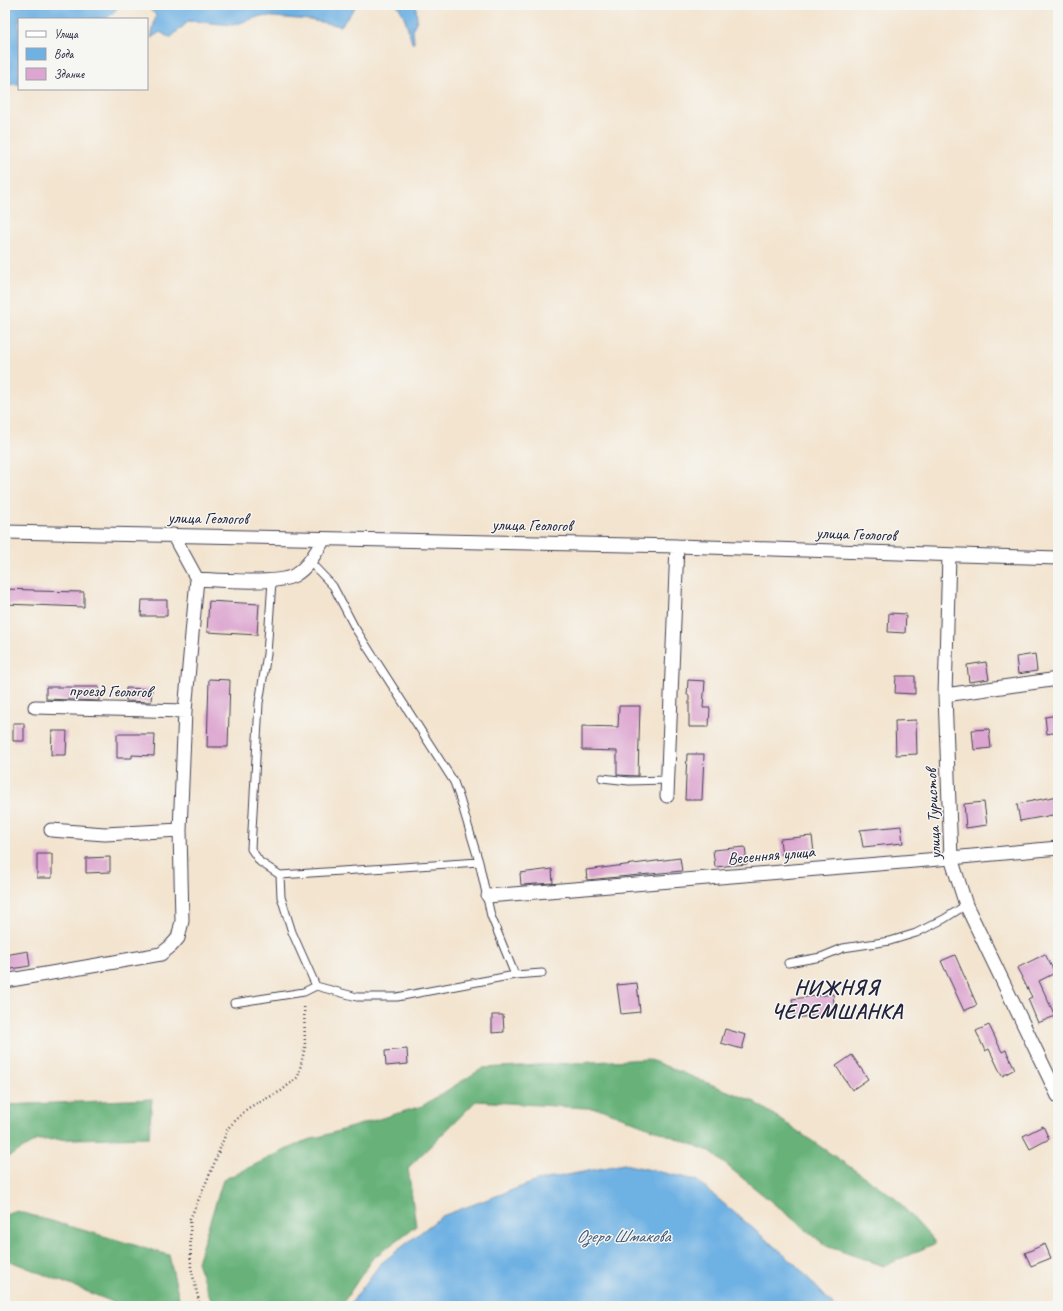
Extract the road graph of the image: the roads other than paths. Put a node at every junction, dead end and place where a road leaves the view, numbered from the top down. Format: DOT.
graph roads {
  1 [pos="5,532"];
  2 [pos="173,535"];
  3 [pos="324,539"];
  4 [pos="677,546"];
  5 [pos="949,555"];
  6 [pos="1058,558"];
  7 [pos="310,562"];
  8 [pos="197,579"];
  9 [pos="272,581"];
  10 [pos="1058,679"];
  11 [pos="945,694"];
  12 [pos="35,707"];
  13 [pos="185,711"];
  14 [pos="602,778"];
  15 [pos="667,780"];
  16 [pos="667,796"];
  17 [pos="51,830"];
  18 [pos="180,830"];
  19 [pos="1058,848"];
  20 [pos="952,858"];
  21 [pos="479,862"];
  22 [pos="280,875"];
  23 [pos="488,896"];
  24 [pos="966,905"];
  25 [pos="788,963"];
  26 [pos="542,973"];
  27 [pos="515,975"];
  28 [pos="5,981"];
  29 [pos="316,986"];
  30 [pos="234,1003"];
  31 [pos="1057,1090"];
  1 -- 2 [label="street, улица Геологов"];
  2 -- 3 [label="street, улица Геологов"];
  2 -- 8 [label="street"];
  3 -- 4 [label="street, улица Геологов"];
  3 -- 7 [label="street"];
  4 -- 5 [label="street, улица Геологов"];
  4 -- 15 [label="street"];
  5 -- 6 [label="street, улица Геологов"];
  5 -- 11 [label="street, улица Туристов"];
  7 -- 9 [label="street"];
  7 -- 21 [label="lane"];
  8 -- 9 [label="street"];
  8 -- 13 [label="street"];
  9 -- 22 [label="lane"];
  10 -- 11 [label="street"];
  11 -- 20 [label="street, улица Туристов"];
  12 -- 13 [label="street, проезд Геологов"];
  13 -- 18 [label="street"];
  14 -- 15 [label="lane"];
  15 -- 16 [label="street"];
  17 -- 18 [label="street"];
  18 -- 28 [label="street"];
  19 -- 20 [label="street, Весенняя улица"];
  20 -- 23 [label="street, Весенняя улица"];
  20 -- 24 [label="street, улица Туристов"];
  21 -- 22 [label="lane"];
  21 -- 23 [label="lane"];
  22 -- 29 [label="lane"];
  23 -- 27 [label="lane"];
  24 -- 25 [label="lane"];
  24 -- 31 [label="street, улица Туристов"];
  26 -- 27 [label="lane"];
  27 -- 29 [label="lane"];
  29 -- 30 [label="lane"];
}
